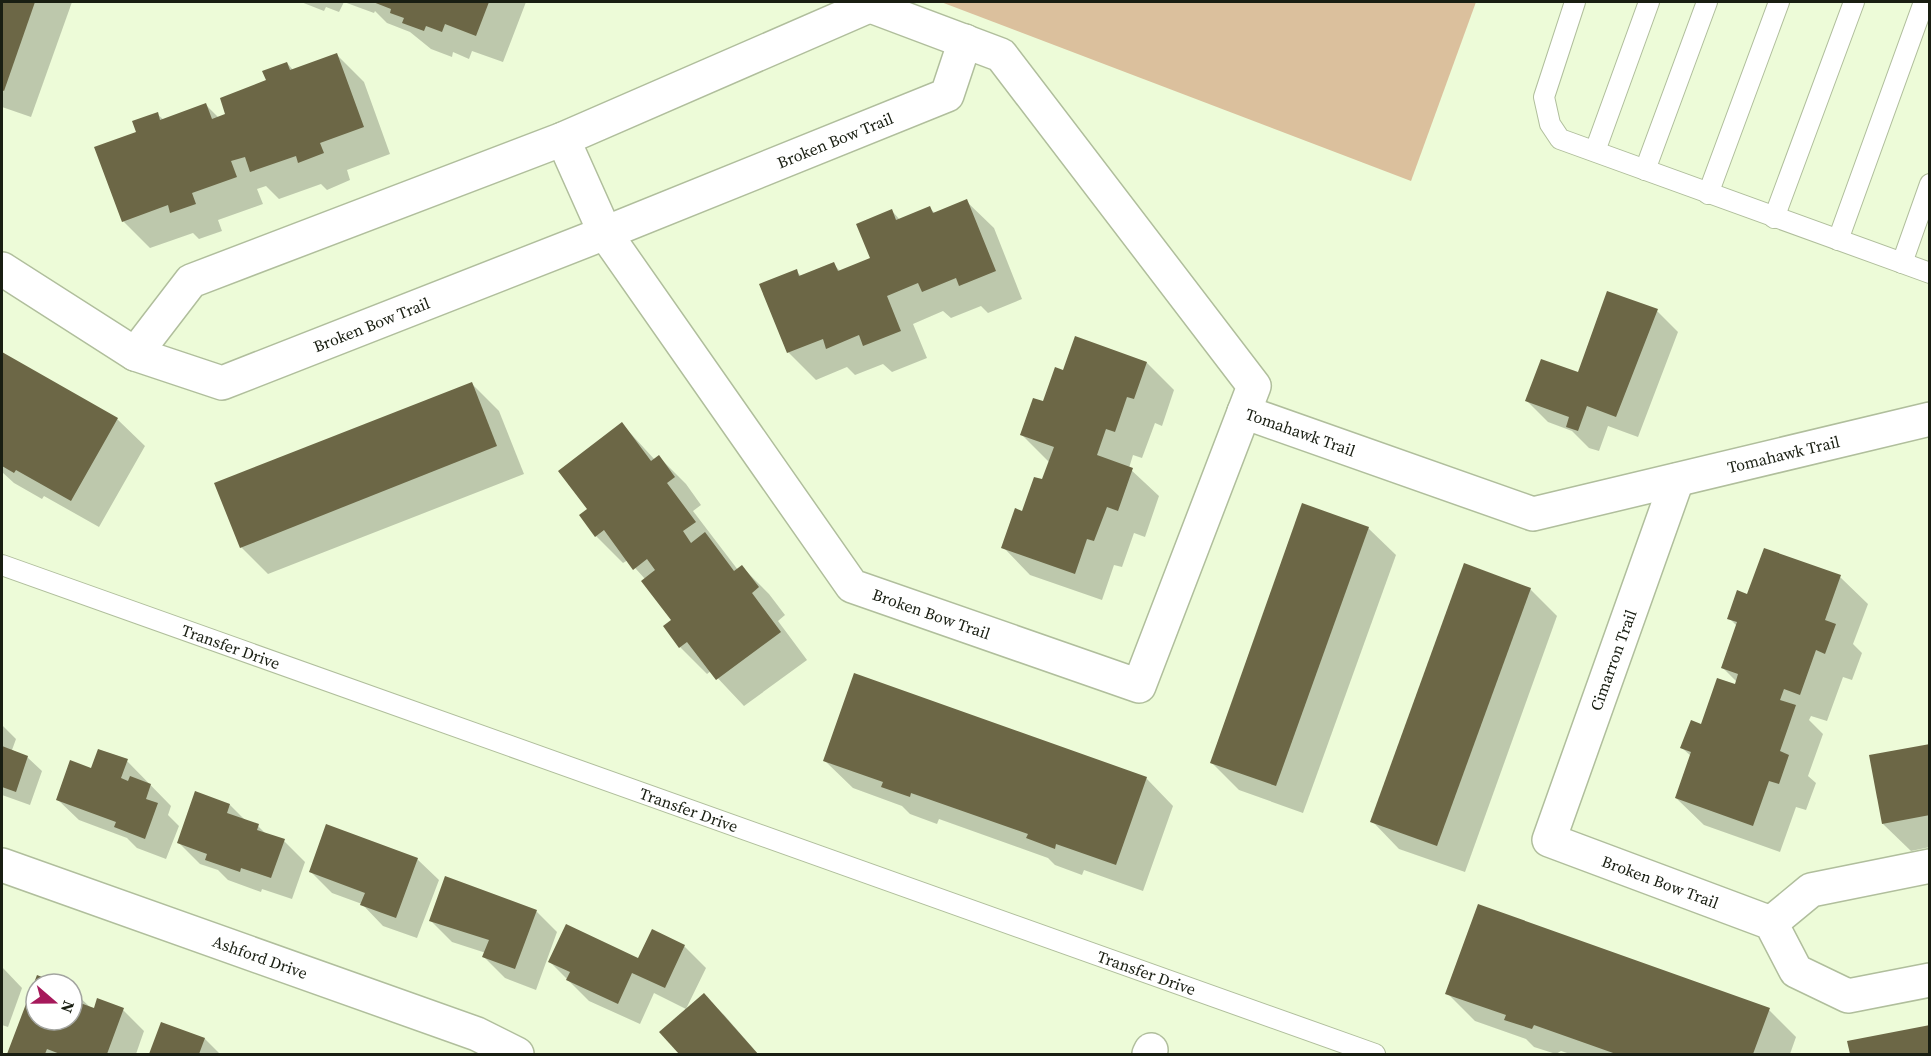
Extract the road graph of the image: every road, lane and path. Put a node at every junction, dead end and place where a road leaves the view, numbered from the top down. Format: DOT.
graph roads {
  1 [pos="1575,2"];
  2 [pos="1649,2"];
  3 [pos="1707,2"];
  4 [pos="1779,2"];
  5 [pos="1854,2"];
  6 [pos="1924,2"];
  7 [pos="866,3"];
  8 [pos="965,41"];
  9 [pos="563,139"];
  10 [pos="1595,151"];
  11 [pos="1645,170"];
  12 [pos="1929,184"];
  13 [pos="1708,194"];
  14 [pos="1774,218"];
  15 [pos="604,233"];
  16 [pos="1838,240"];
  17 [pos="1902,262"];
  18 [pos="2,269"];
  19 [pos="1929,273"];
  20 [pos="135,354"];
  21 [pos="1245,412"];
  22 [pos="1929,419"];
  23 [pos="1677,480"];
  24 [pos="2,565"];
  25 [pos="1549,840"];
  26 [pos="2,865"];
  27 [pos="1929,866"];
  28 [pos="1771,923"];
  29 [pos="1929,980"];
  30 [pos="517,1054"];
  31 [pos="1375,1054"];
  1 -- 10 [label="lane"];
  2 -- 10 [label="lane"];
  3 -- 11 [label="lane"];
  4 -- 13 [label="lane"];
  5 -- 14 [label="lane"];
  6 -- 16 [label="lane"];
  7 -- 8 [label="street, Tomahawk Trail"];
  7 -- 9 [label="street"];
  8 -- 15 [label="street, Broken Bow Trail"];
  8 -- 21 [label="street, Tomahawk Trail"];
  9 -- 15 [label="street, Broken Bow Trail"];
  9 -- 20 [label="street"];
  10 -- 11 [label="lane"];
  11 -- 13 [label="lane"];
  12 -- 17 [label="lane"];
  13 -- 14 [label="lane"];
  14 -- 16 [label="lane"];
  15 -- 20 [label="street, Broken Bow Trail"];
  15 -- 21 [label="street, Broken Bow Trail"];
  16 -- 17 [label="lane"];
  17 -- 19 [label="lane"];
  18 -- 20 [label="street, Broken Bow Trail"];
  21 -- 23 [label="street, Tomahawk Trail"];
  22 -- 23 [label="street, Tomahawk Trail"];
  23 -- 25 [label="street, Cimarron Trail"];
  24 -- 31 [label="lane, Transfer Drive"];
  25 -- 28 [label="street, Broken Bow Trail"];
  26 -- 30 [label="street, Ashford Drive"];
  27 -- 28 [label="street"];
  28 -- 29 [label="street"];
}
